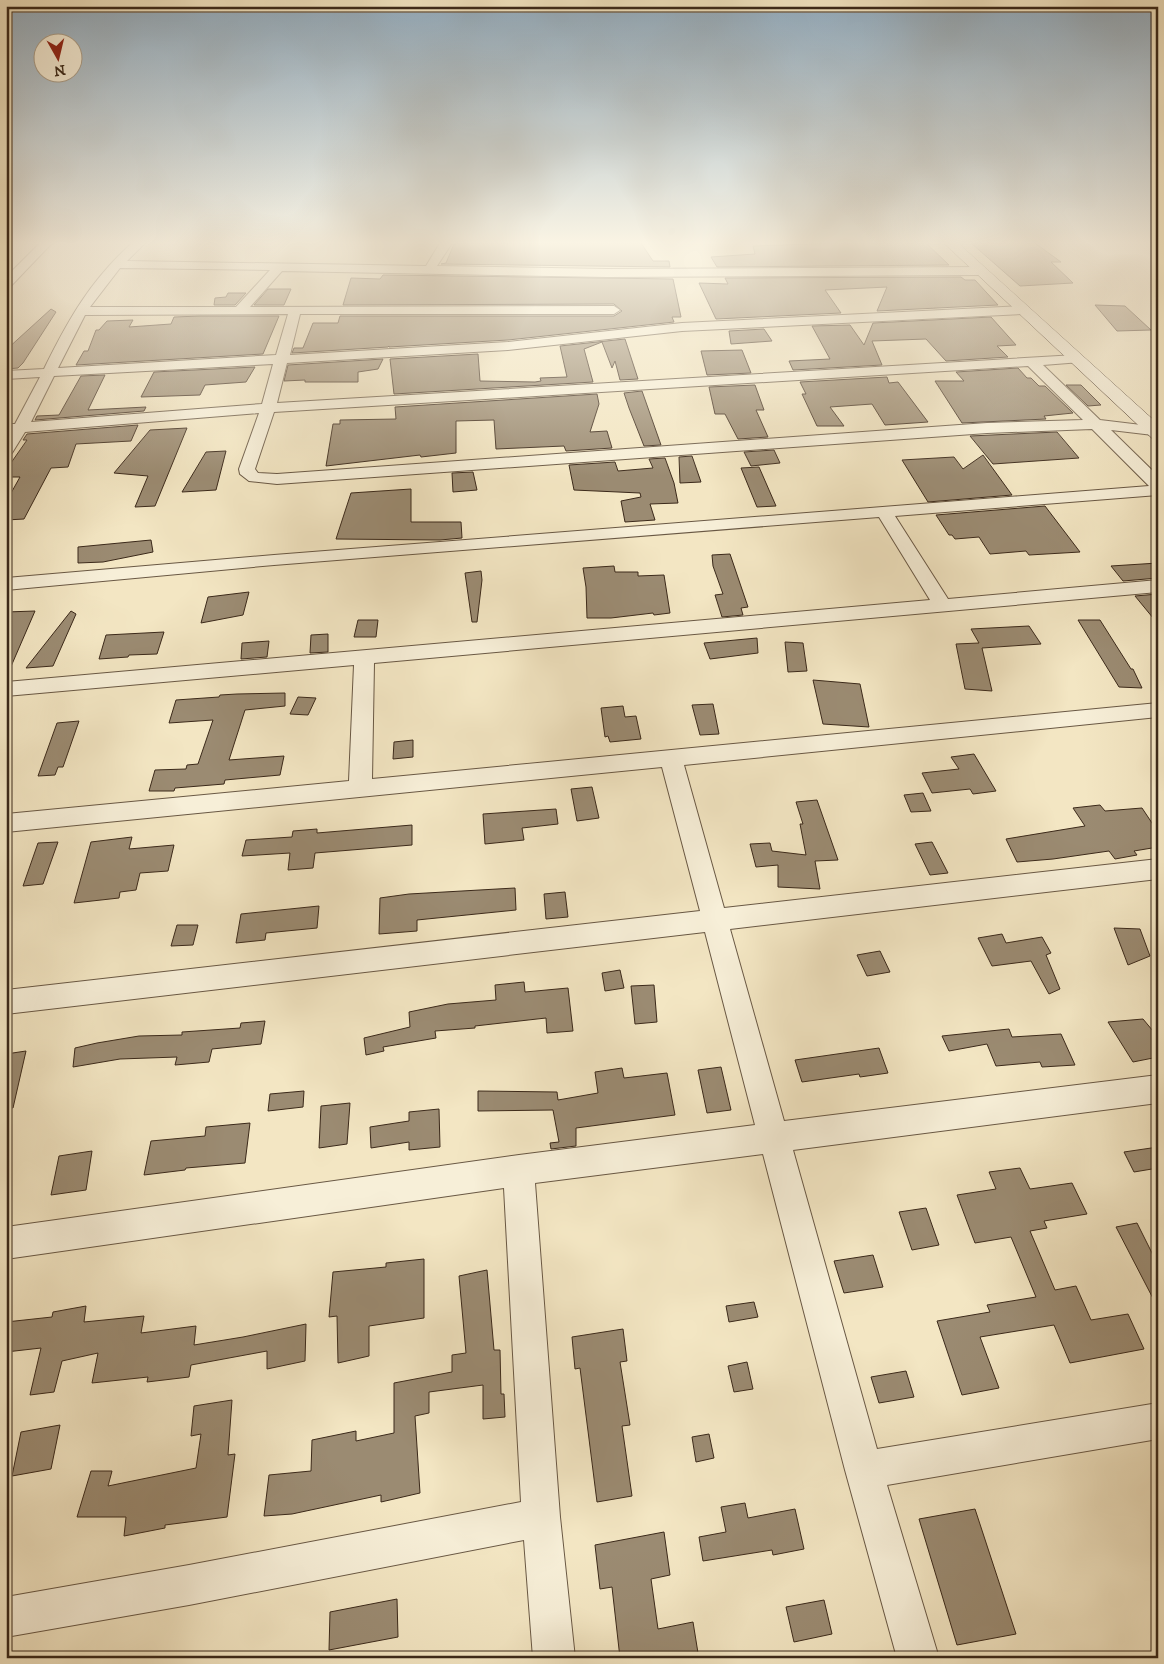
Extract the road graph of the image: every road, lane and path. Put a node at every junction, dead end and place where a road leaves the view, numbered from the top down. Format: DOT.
graph roads {
  1 [pos="76,321"];
  2 [pos="292,321"];
  3 [pos="618,321"];
  4 [pos="813,321"];
  5 [pos="1035,321"];
  6 [pos="622,333"];
  7 [pos="1076,359"];
  8 [pos="281,360"];
  9 [pos="1032,362"];
  10 [pos="48,373"];
  11 [pos="6,376"];
  12 [pos="268,408"];
  13 [pos="1094,424"];
  14 [pos="6,428"];
  15 [pos="22,428"];
  16 [pos="1156,432"];
  17 [pos="6,450"];
  18 [pos="1158,485"];
  19 [pos="1158,490"];
  20 [pos="884,513"];
  21 [pos="6,584"];
  22 [pos="1158,586"];
  23 [pos="942,604"];
  24 [pos="364,656"];
  25 [pos="6,689"];
  26 [pos="1158,710"];
  27 [pos="671,758"];
  28 [pos="360,789"];
  29 [pos="6,823"];
  30 [pos="1158,869"];
  31 [pos="714,920"];
  32 [pos="6,1002"];
  33 [pos="1158,1089"];
  34 [pos="772,1137"];
  35 [pos="519,1170"];
  36 [pos="6,1243"];
  37 [pos="1158,1420"];
  38 [pos="864,1470"];
  39 [pos="541,1517"];
  40 [pos="6,1617"];
  41 [pos="554,1658"];
  42 [pos="918,1658"];
  1 -- 10 [label="street"];
  2 -- 8 [label="street"];
  3 -- 6 [label="street"];
  4 -- 6 [label="street"];
  5 -- 7 [label="main road"];
  6 -- 8 [label="street"];
  7 -- 9 [label="street"];
  7 -- 16 [label="main road"];
  8 -- 10 [label="street"];
  8 -- 12 [label="street"];
  9 -- 12 [label="street"];
  9 -- 13 [label="street"];
  10 -- 11 [label="street"];
  10 -- 15 [label="street"];
  12 -- 13 [label="street"];
  12 -- 15 [label="street"];
  13 -- 16 [label="street"];
  13 -- 18 [label="street"];
  14 -- 15 [label="street"];
  15 -- 17 [label="street"];
  19 -- 20 [label="street"];
  20 -- 21 [label="street"];
  20 -- 23 [label="street"];
  22 -- 23 [label="street"];
  23 -- 24 [label="street"];
  24 -- 25 [label="street"];
  24 -- 28 [label="street"];
  26 -- 27 [label="street"];
  27 -- 28 [label="street"];
  27 -- 31 [label="street"];
  28 -- 29 [label="street"];
  30 -- 31 [label="street"];
  31 -- 32 [label="street"];
  31 -- 34 [label="street"];
  33 -- 34 [label="street"];
  34 -- 35 [label="street"];
  34 -- 38 [label="street"];
  35 -- 36 [label="street"];
  35 -- 39 [label="street"];
  37 -- 38 [label="street"];
  38 -- 42 [label="street"];
  39 -- 40 [label="street"];
  39 -- 41 [label="street"];
}
